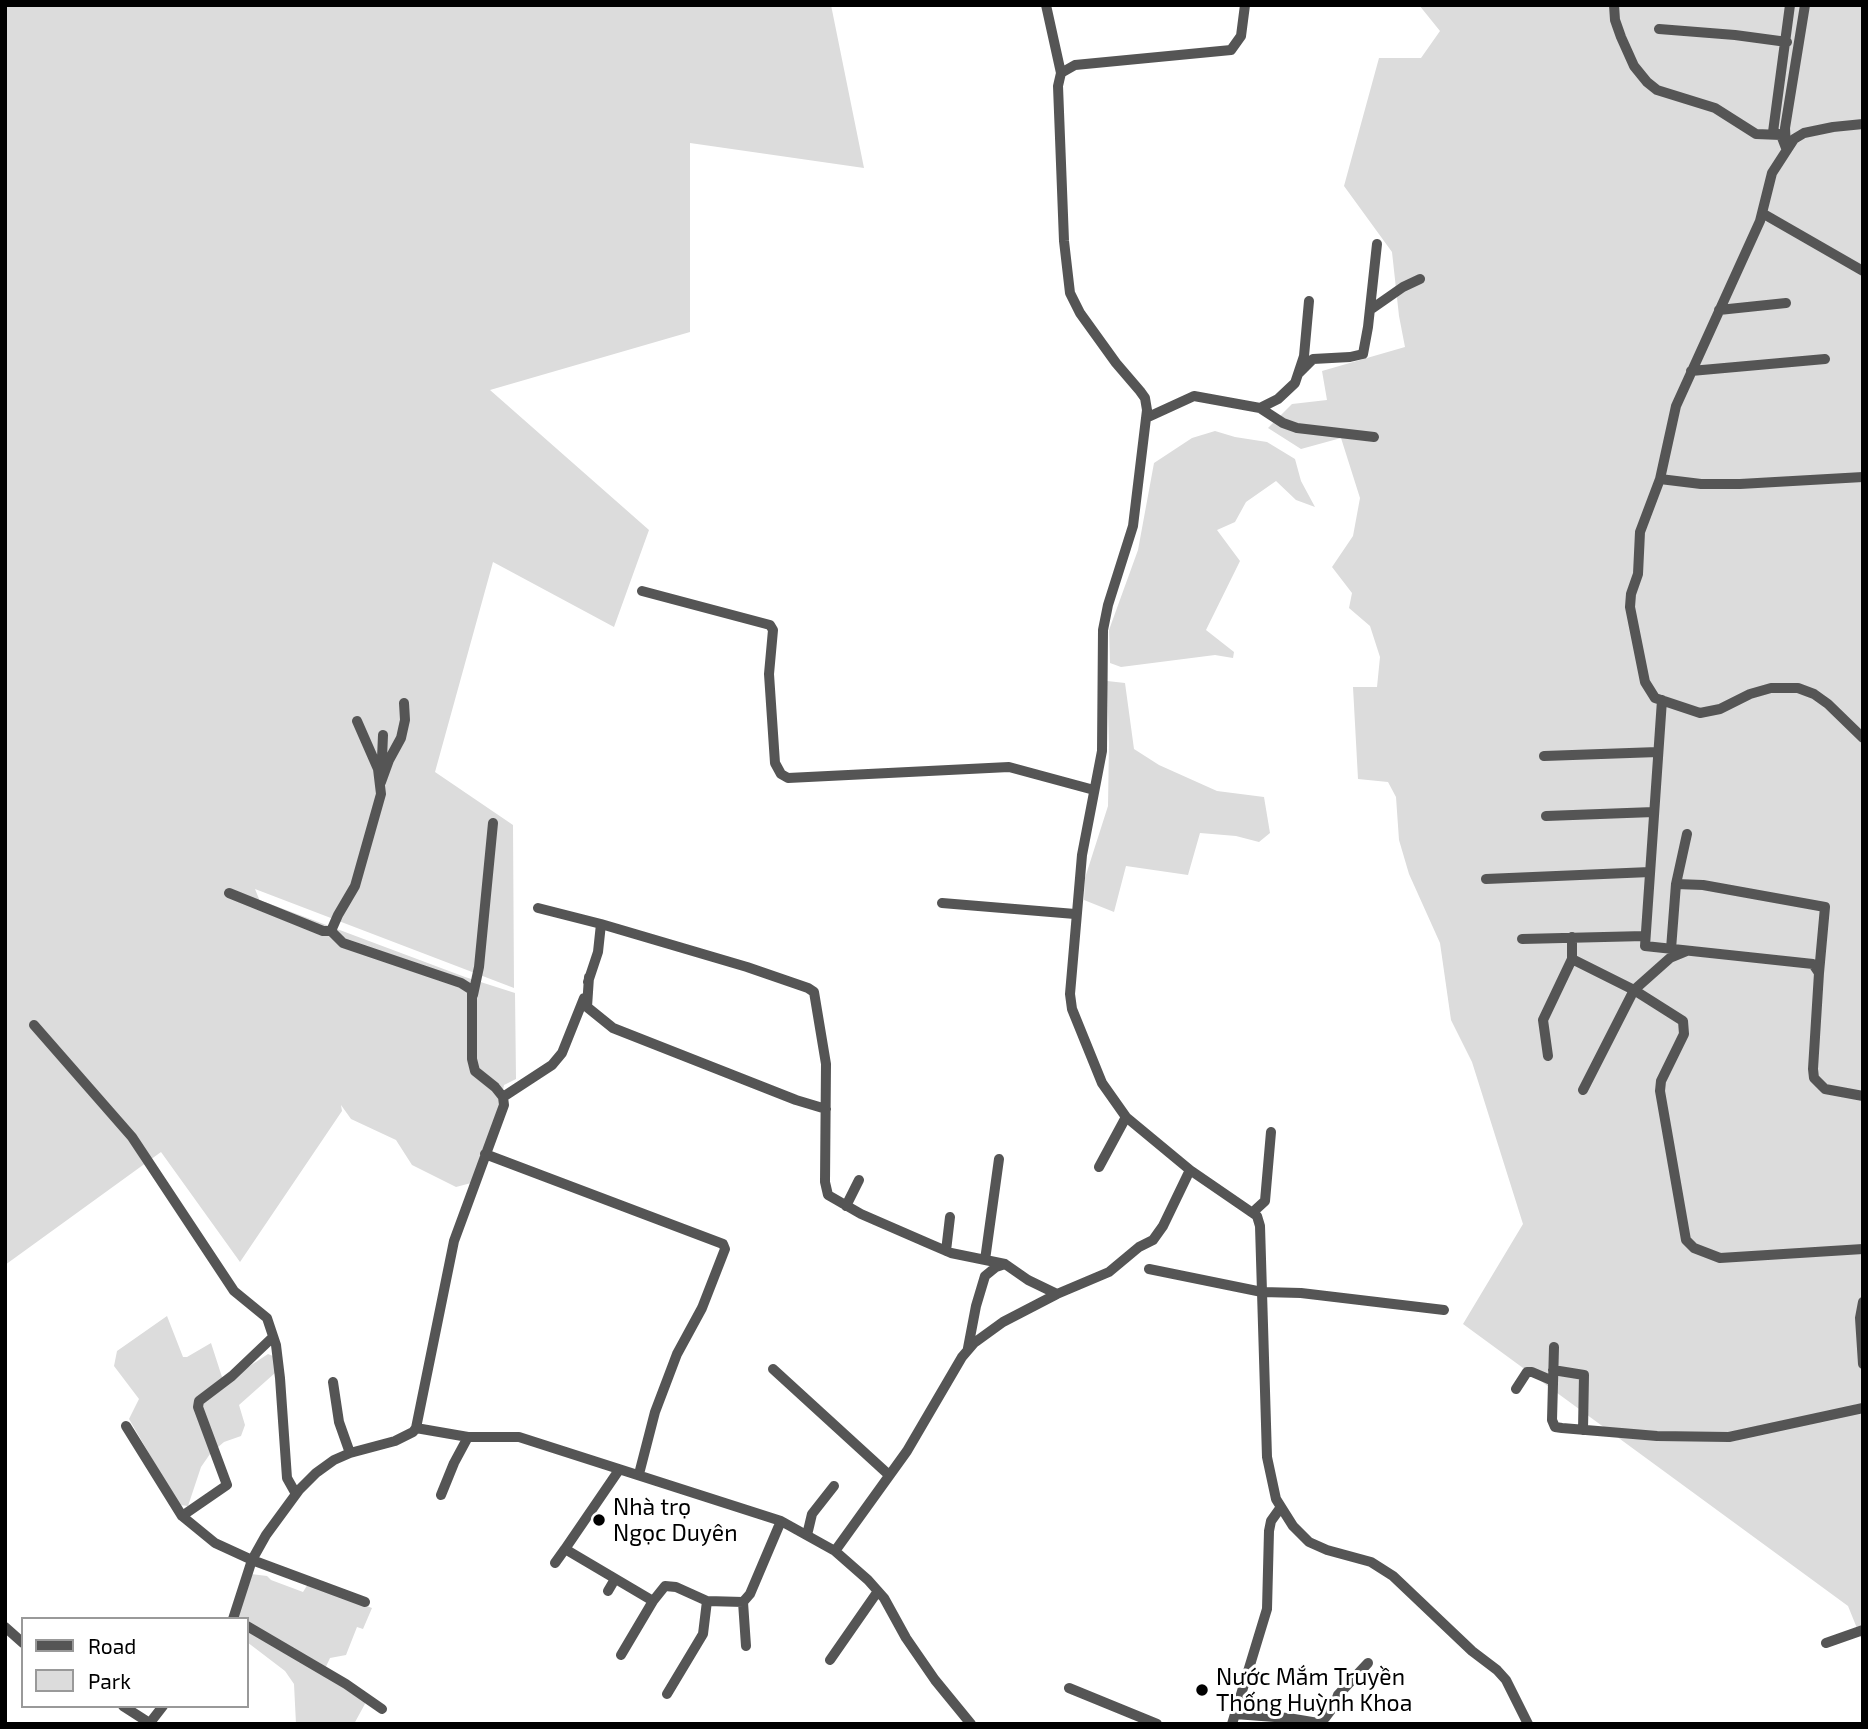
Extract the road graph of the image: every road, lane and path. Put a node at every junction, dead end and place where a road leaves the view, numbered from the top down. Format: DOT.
graph roads {
  1 [pos="1046,5"];
  2 [pos="1245,5"];
  3 [pos="1614,5"];
  4 [pos="1790,5"];
  5 [pos="1805,5"];
  6 [pos="1659,29"];
  7 [pos="1787,42"];
  8 [pos="1061,73"];
  9 [pos="1863,124"];
  10 [pos="1781,135"];
  11 [pos="1786,148"];
  12 [pos="1762,213"];
  13 [pos="1377,244"];
  14 [pos="1863,271"];
  15 [pos="1416,276"];
  16 [pos="1309,301"];
  17 [pos="1786,303"];
  18 [pos="1370,310"];
  19 [pos="1719,310"];
  20 [pos="1825,359"];
  21 [pos="1691,371"];
  22 [pos="1299,373"];
  23 [pos="1260,408"];
  24 [pos="1146,418"];
  25 [pos="1374,438"];
  26 [pos="1863,477"];
  27 [pos="1660,479"];
  28 [pos="642,591"];
  29 [pos="1662,700"];
  30 [pos="404,703"];
  31 [pos="357,721"];
  32 [pos="383,735"];
  33 [pos="1863,738"];
  34 [pos="1658,752"];
  35 [pos="1544,756"];
  36 [pos="381,782"];
  37 [pos="1094,790"];
  38 [pos="1654,812"];
  39 [pos="1546,816"];
  40 [pos="493,822"];
  41 [pos="1687,834"];
  42 [pos="1650,872"];
  43 [pos="1486,879"];
  44 [pos="1676,884"];
  45 [pos="229,893"];
  46 [pos="942,904"];
  47 [pos="538,908"];
  48 [pos="1075,914"];
  49 [pos="601,924"];
  50 [pos="331,931"];
  51 [pos="1645,936"];
  52 [pos="1573,937"];
  53 [pos="1522,939"];
  54 [pos="1671,948"];
  55 [pos="1689,950"];
  56 [pos="1572,959"];
  57 [pos="1819,972"];
  58 [pos="589,977"];
  59 [pos="1634,990"];
  60 [pos="473,995"];
  61 [pos="34,1026"];
  62 [pos="1548,1056"];
  63 [pos="1583,1090"];
  64 [pos="1863,1096"];
  65 [pos="503,1097"];
  66 [pos="826,1110"];
  67 [pos="1126,1117"];
  68 [pos="1271,1132"];
  69 [pos="485,1154"];
  70 [pos="999,1159"];
  71 [pos="1099,1167"];
  72 [pos="1190,1170"];
  73 [pos="859,1180"];
  74 [pos="846,1206"];
  75 [pos="1253,1212"];
  76 [pos="950,1217"];
  77 [pos="1863,1249"];
  78 [pos="946,1251"];
  79 [pos="985,1260"];
  80 [pos="1005,1264"];
  81 [pos="1150,1269"];
  82 [pos="1262,1292"];
  83 [pos="1057,1294"];
  84 [pos="1863,1302"];
  85 [pos="1444,1311"];
  86 [pos="273,1337"];
  87 [pos="1554,1347"];
  88 [pos="967,1350"];
  89 [pos="1863,1364"];
  90 [pos="773,1369"];
  91 [pos="1553,1375"];
  92 [pos="333,1382"];
  93 [pos="1516,1389"];
  94 [pos="1863,1408"];
  95 [pos="126,1426"];
  96 [pos="416,1428"];
  97 [pos="1583,1430"];
  98 [pos="468,1437"];
  99 [pos="350,1453"];
  100 [pos="619,1470"];
  101 [pos="639,1474"];
  102 [pos="889,1475"];
  103 [pos="834,1486"];
  104 [pos="296,1494"];
  105 [pos="441,1495"];
  106 [pos="1281,1507"];
  107 [pos="182,1516"];
  108 [pos="781,1521"];
  109 [pos="807,1535"];
  110 [pos="565,1549"];
  111 [pos="835,1551"];
  112 [pos="252,1560"];
  113 [pos="555,1563"];
  114 [pos="615,1579"];
  115 [pos="608,1591"];
  116 [pos="878,1591"];
  117 [pos="653,1601"];
  118 [pos="707,1601"];
  119 [pos="365,1602"];
  120 [pos="743,1602"];
  121 [pos="234,1617"];
  122 [pos="5,1627"];
  123 [pos="248,1627"];
  124 [pos="1863,1630"];
  125 [pos="21,1641"];
  126 [pos="1826,1643"];
  127 [pos="746,1646"];
  128 [pos="621,1655"];
  129 [pos="830,1660"];
  130 [pos="1368,1663"];
  131 [pos="1069,1688"];
  132 [pos="667,1694"];
  133 [pos="126,1708"];
  134 [pos="161,1708"];
  135 [pos="382,1709"];
  136 [pos="1234,1719"];
  137 [pos="150,1723"];
  138 [pos="971,1724"];
  139 [pos="1157,1724"];
  140 [pos="1528,1724"];
  1 -- 8 [label="street"];
  2 -- 8 [label="street"];
  3 -- 10 [label="street"];
  4 -- 7 [label="street"];
  5 -- 11 [label="street"];
  6 -- 7 [label="street"];
  7 -- 10 [label="street"];
  8 -- 24 [label="street"];
  9 -- 11 [label="street"];
  10 -- 11 [label="street"];
  11 -- 12 [label="street"];
  12 -- 14 [label="street"];
  12 -- 19 [label="street"];
  13 -- 18 [label="street"];
  15 -- 18 [label="street"];
  16 -- 22 [label="street"];
  17 -- 19 [label="street"];
  18 -- 22 [label="street"];
  19 -- 21 [label="street"];
  20 -- 21 [label="street"];
  21 -- 27 [label="street"];
  22 -- 23 [label="street"];
  23 -- 24 [label="street"];
  23 -- 25 [label="street"];
  24 -- 37 [label="street"];
  26 -- 27 [label="street"];
  27 -- 29 [label="street"];
  28 -- 37 [label="street"];
  29 -- 33 [label="street"];
  29 -- 34 [label="street"];
  30 -- 36 [label="street"];
  31 -- 36 [label="street"];
  32 -- 36 [label="street"];
  34 -- 35 [label="street"];
  34 -- 38 [label="street"];
  36 -- 50 [label="street"];
  37 -- 48 [label="street"];
  38 -- 39 [label="street"];
  38 -- 42 [label="street"];
  40 -- 60 [label="street"];
  41 -- 44 [label="street"];
  42 -- 43 [label="street"];
  42 -- 51 [label="street"];
  44 -- 54 [label="street"];
  44 -- 57 [label="street"];
  45 -- 50 [label="street"];
  46 -- 48 [label="street"];
  47 -- 49 [label="street"];
  48 -- 67 [label="street"];
  49 -- 58 [label="street"];
  49 -- 66 [label="street"];
  50 -- 60 [label="street"];
  51 -- 52 [label="street"];
  51 -- 54 [label="street"];
  52 -- 53 [label="street"];
  52 -- 56 [label="street"];
  54 -- 55 [label="street"];
  55 -- 57 [label="street"];
  55 -- 59 [label="street"];
  56 -- 59 [label="street"];
  56 -- 62 [label="street"];
  57 -- 64 [label="street"];
  58 -- 65 [label="street"];
  58 -- 66 [label="street"];
  59 -- 63 [label="street"];
  59 -- 77 [label="street"];
  60 -- 65 [label="street"];
  61 -- 86 [label="street"];
  65 -- 69 [label="street"];
  66 -- 74 [label="street"];
  67 -- 71 [label="street"];
  67 -- 72 [label="street"];
  68 -- 75 [label="street"];
  69 -- 96 [label="street"];
  69 -- 101 [label="street"];
  70 -- 79 [label="street"];
  72 -- 75 [label="street"];
  72 -- 83 [label="street"];
  73 -- 74 [label="street"];
  74 -- 78 [label="street"];
  75 -- 82 [label="street"];
  76 -- 78 [label="street"];
  78 -- 79 [label="street"];
  79 -- 80 [label="street"];
  80 -- 83 [label="street"];
  80 -- 88 [label="street"];
  81 -- 82 [label="street"];
  82 -- 85 [label="street"];
  82 -- 106 [label="street"];
  83 -- 88 [label="street"];
  84 -- 89 [label="street"];
  86 -- 104 [label="street"];
  86 -- 107 [label="street"];
  87 -- 91 [label="street"];
  88 -- 102 [label="street"];
  90 -- 102 [label="street"];
  91 -- 93 [label="street"];
  91 -- 97 [label="street"];
  91 -- 97 [label="street"];
  92 -- 99 [label="street"];
  94 -- 97 [label="street"];
  95 -- 107 [label="street"];
  96 -- 98 [label="street"];
  96 -- 99 [label="street"];
  98 -- 100 [label="street"];
  98 -- 105 [label="street"];
  99 -- 104 [label="street"];
  100 -- 101 [label="street"];
  100 -- 110 [label="street"];
  101 -- 108 [label="street"];
  102 -- 111 [label="street"];
  103 -- 109 [label="street"];
  104 -- 112 [label="street"];
  106 -- 136 [label="street"];
  106 -- 140 [label="street"];
  107 -- 112 [label="street"];
  108 -- 109 [label="street"];
  108 -- 120 [label="street"];
  109 -- 111 [label="street"];
  110 -- 113 [label="street"];
  110 -- 114 [label="street"];
  111 -- 116 [label="street"];
  112 -- 119 [label="street"];
  112 -- 121 [label="street"];
  114 -- 115 [label="street"];
  114 -- 117 [label="street"];
  116 -- 129 [label="street"];
  116 -- 138 [label="street"];
  117 -- 118 [label="street"];
  117 -- 128 [label="street"];
  118 -- 120 [label="street"];
  118 -- 132 [label="street"];
  120 -- 127 [label="street"];
  122 -- 125 [label="street"];
  123 -- 135 [label="street"];
  124 -- 126 [label="street"];
  130 -- 136 [label="street"];
  131 -- 139 [label="street"];
  133 -- 137 [label="street"];
  134 -- 137 [label="street"];
}
